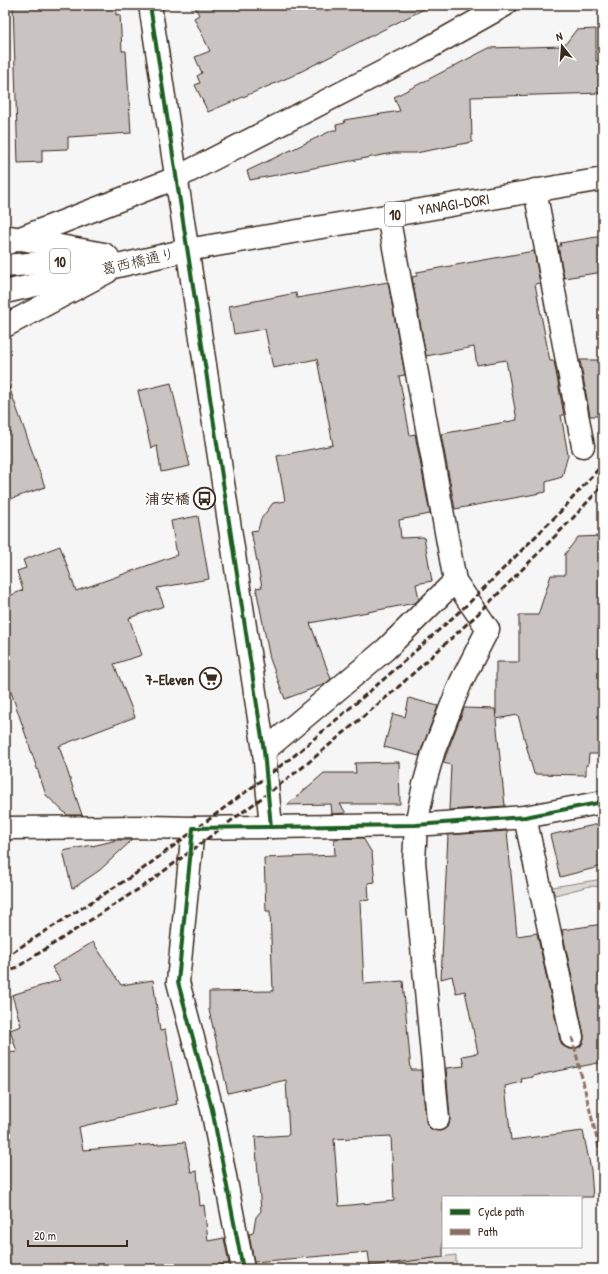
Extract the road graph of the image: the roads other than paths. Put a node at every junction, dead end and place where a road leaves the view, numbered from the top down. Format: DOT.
graph roads {
  1 [pos="150,5"];
  2 [pos="506,5"];
  3 [pos="176,178"];
  4 [pos="603,179"];
  5 [pos="534,190"];
  6 [pos="388,215"];
  7 [pos="10,239"];
  8 [pos="186,250"];
  9 [pos="116,262"];
  10 [pos="5,266"];
  11 [pos="5,292"];
  12 [pos="5,326"];
  13 [pos="583,446"];
  14 [pos="455,581"];
  15 [pos="264,751"];
  16 [pos="603,802"];
  17 [pos="525,817"];
  18 [pos="416,825"];
  19 [pos="271,827"];
  20 [pos="5,828"];
  21 [pos="193,828"];
  22 [pos="572,1037"];
  23 [pos="438,1119"];
  24 [pos="243,1269"];
  1 -- 3 [label="street"];
  2 -- 3 [label="street"];
  3 -- 7 [label="street"];
  3 -- 8 [label="street"];
  4 -- 5 [label="street, YANAGI-DORI / 10"];
  5 -- 6 [label="street, YANAGI-DORI / 10"];
  5 -- 13 [label="street"];
  6 -- 8 [label="street, YANAGI-DORI / 10"];
  6 -- 14 [label="street"];
  7 -- 9 [label="street"];
  8 -- 9 [label="street, 葛西橋通り / 10"];
  8 -- 15 [label="street"];
  9 -- 10 [label="street, 葛西橋通り / 10"];
  9 -- 11 [label="street, 葛西橋通り / 10"];
  9 -- 12 [label="street"];
  14 -- 15 [label="street"];
  14 -- 18 [label="street"];
  15 -- 19 [label="street"];
  16 -- 17 [label="street"];
  17 -- 18 [label="street"];
  17 -- 22 [label="street"];
  18 -- 19 [label="street"];
  18 -- 23 [label="street"];
  19 -- 21 [label="street"];
  20 -- 21 [label="street"];
  21 -- 24 [label="street"];
}
